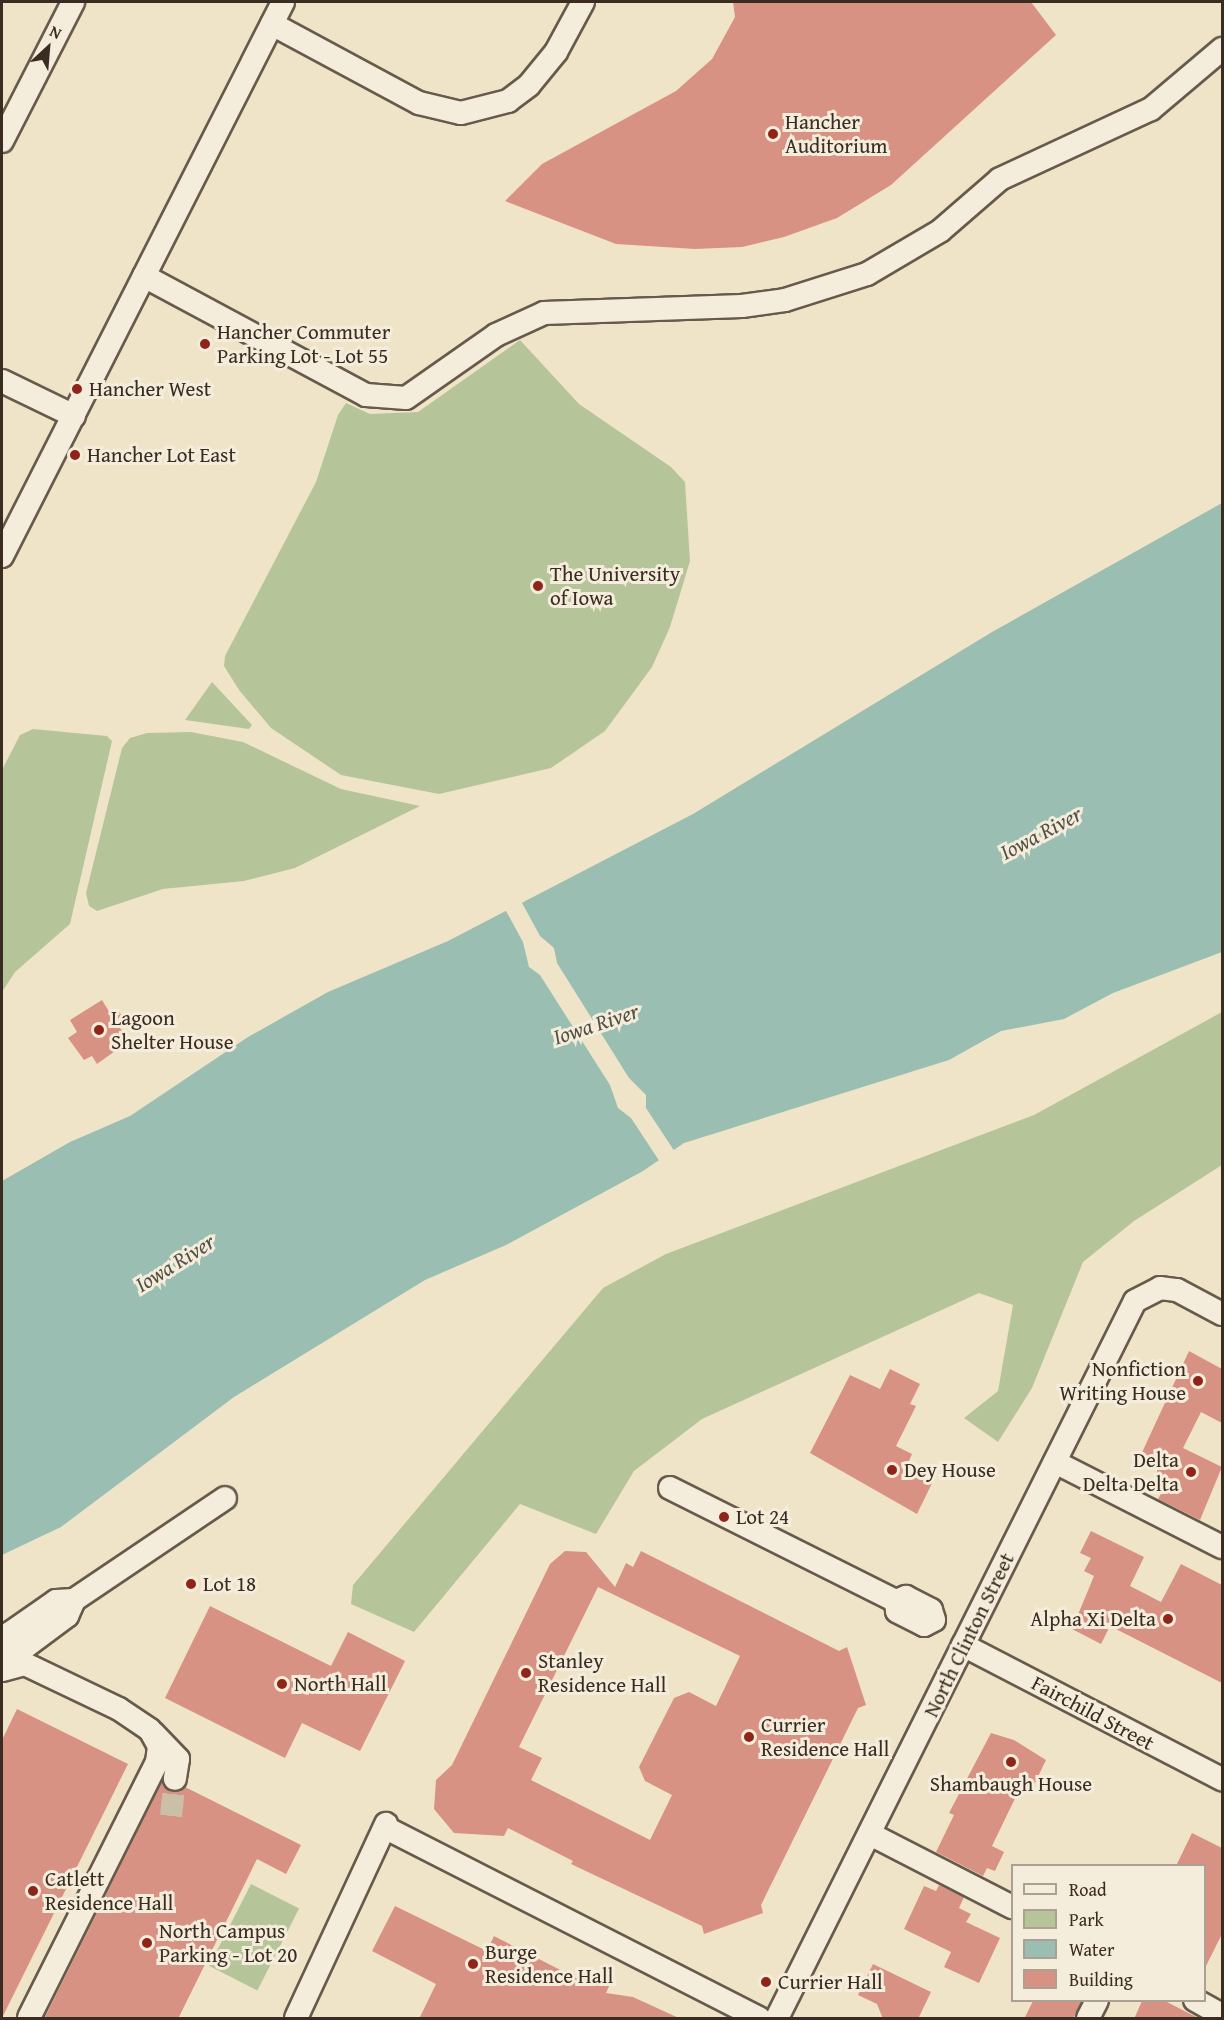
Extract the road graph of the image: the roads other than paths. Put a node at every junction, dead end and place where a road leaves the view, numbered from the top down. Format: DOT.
graph roads {
  1 [pos="73,2"];
  2 [pos="283,2"];
  3 [pos="584,2"];
  4 [pos="272,24"];
  5 [pos="1222,49"];
  6 [pos="2,141"];
  7 [pos="144,276"];
  8 [pos="2,381"];
  9 [pos="74,416"];
  10 [pos="2,556"];
  11 [pos="1222,1314"];
  12 [pos="1055,1462"];
  13 [pos="670,1488"];
  14 [pos="225,1498"];
  15 [pos="1222,1547"];
  16 [pos="965,1642"];
  17 [pos="4,1663"];
  18 [pos="150,1730"];
  19 [pos="175,1779"];
  20 [pos="1222,1779"];
  21 [pos="870,1834"];
  22 [pos="1011,1906"];
  23 [pos="1096,2002"];
  24 [pos="1197,2002"];
  25 [pos="1222,2015"];
  26 [pos="29,2019"];
  27 [pos="296,2019"];
  28 [pos="759,2019"];
  29 [pos="777,2019"];
  30 [pos="1088,2019"];
  1 -- 6 [label="street"];
  2 -- 4 [label="street"];
  3 -- 4 [label="street"];
  4 -- 7 [label="street"];
  5 -- 7 [label="street"];
  7 -- 9 [label="street"];
  8 -- 9 [label="street"];
  9 -- 10 [label="street"];
  11 -- 12 [label="street, North Clinton Street"];
  12 -- 15 [label="street"];
  12 -- 16 [label="street, North Clinton Street"];
  13 -- 16 [label="street, Fairchild Street"];
  14 -- 17 [label="street"];
  16 -- 20 [label="street, Fairchild Street"];
  16 -- 21 [label="street, North Clinton Street"];
  17 -- 18 [label="street"];
  18 -- 19 [label="street"];
  18 -- 26 [label="street"];
  21 -- 22 [label="street"];
  21 -- 29 [label="street, North Clinton Street"];
  23 -- 30 [label="street"];
  24 -- 25 [label="street"];
  27 -- 28 [label="street"];
}
